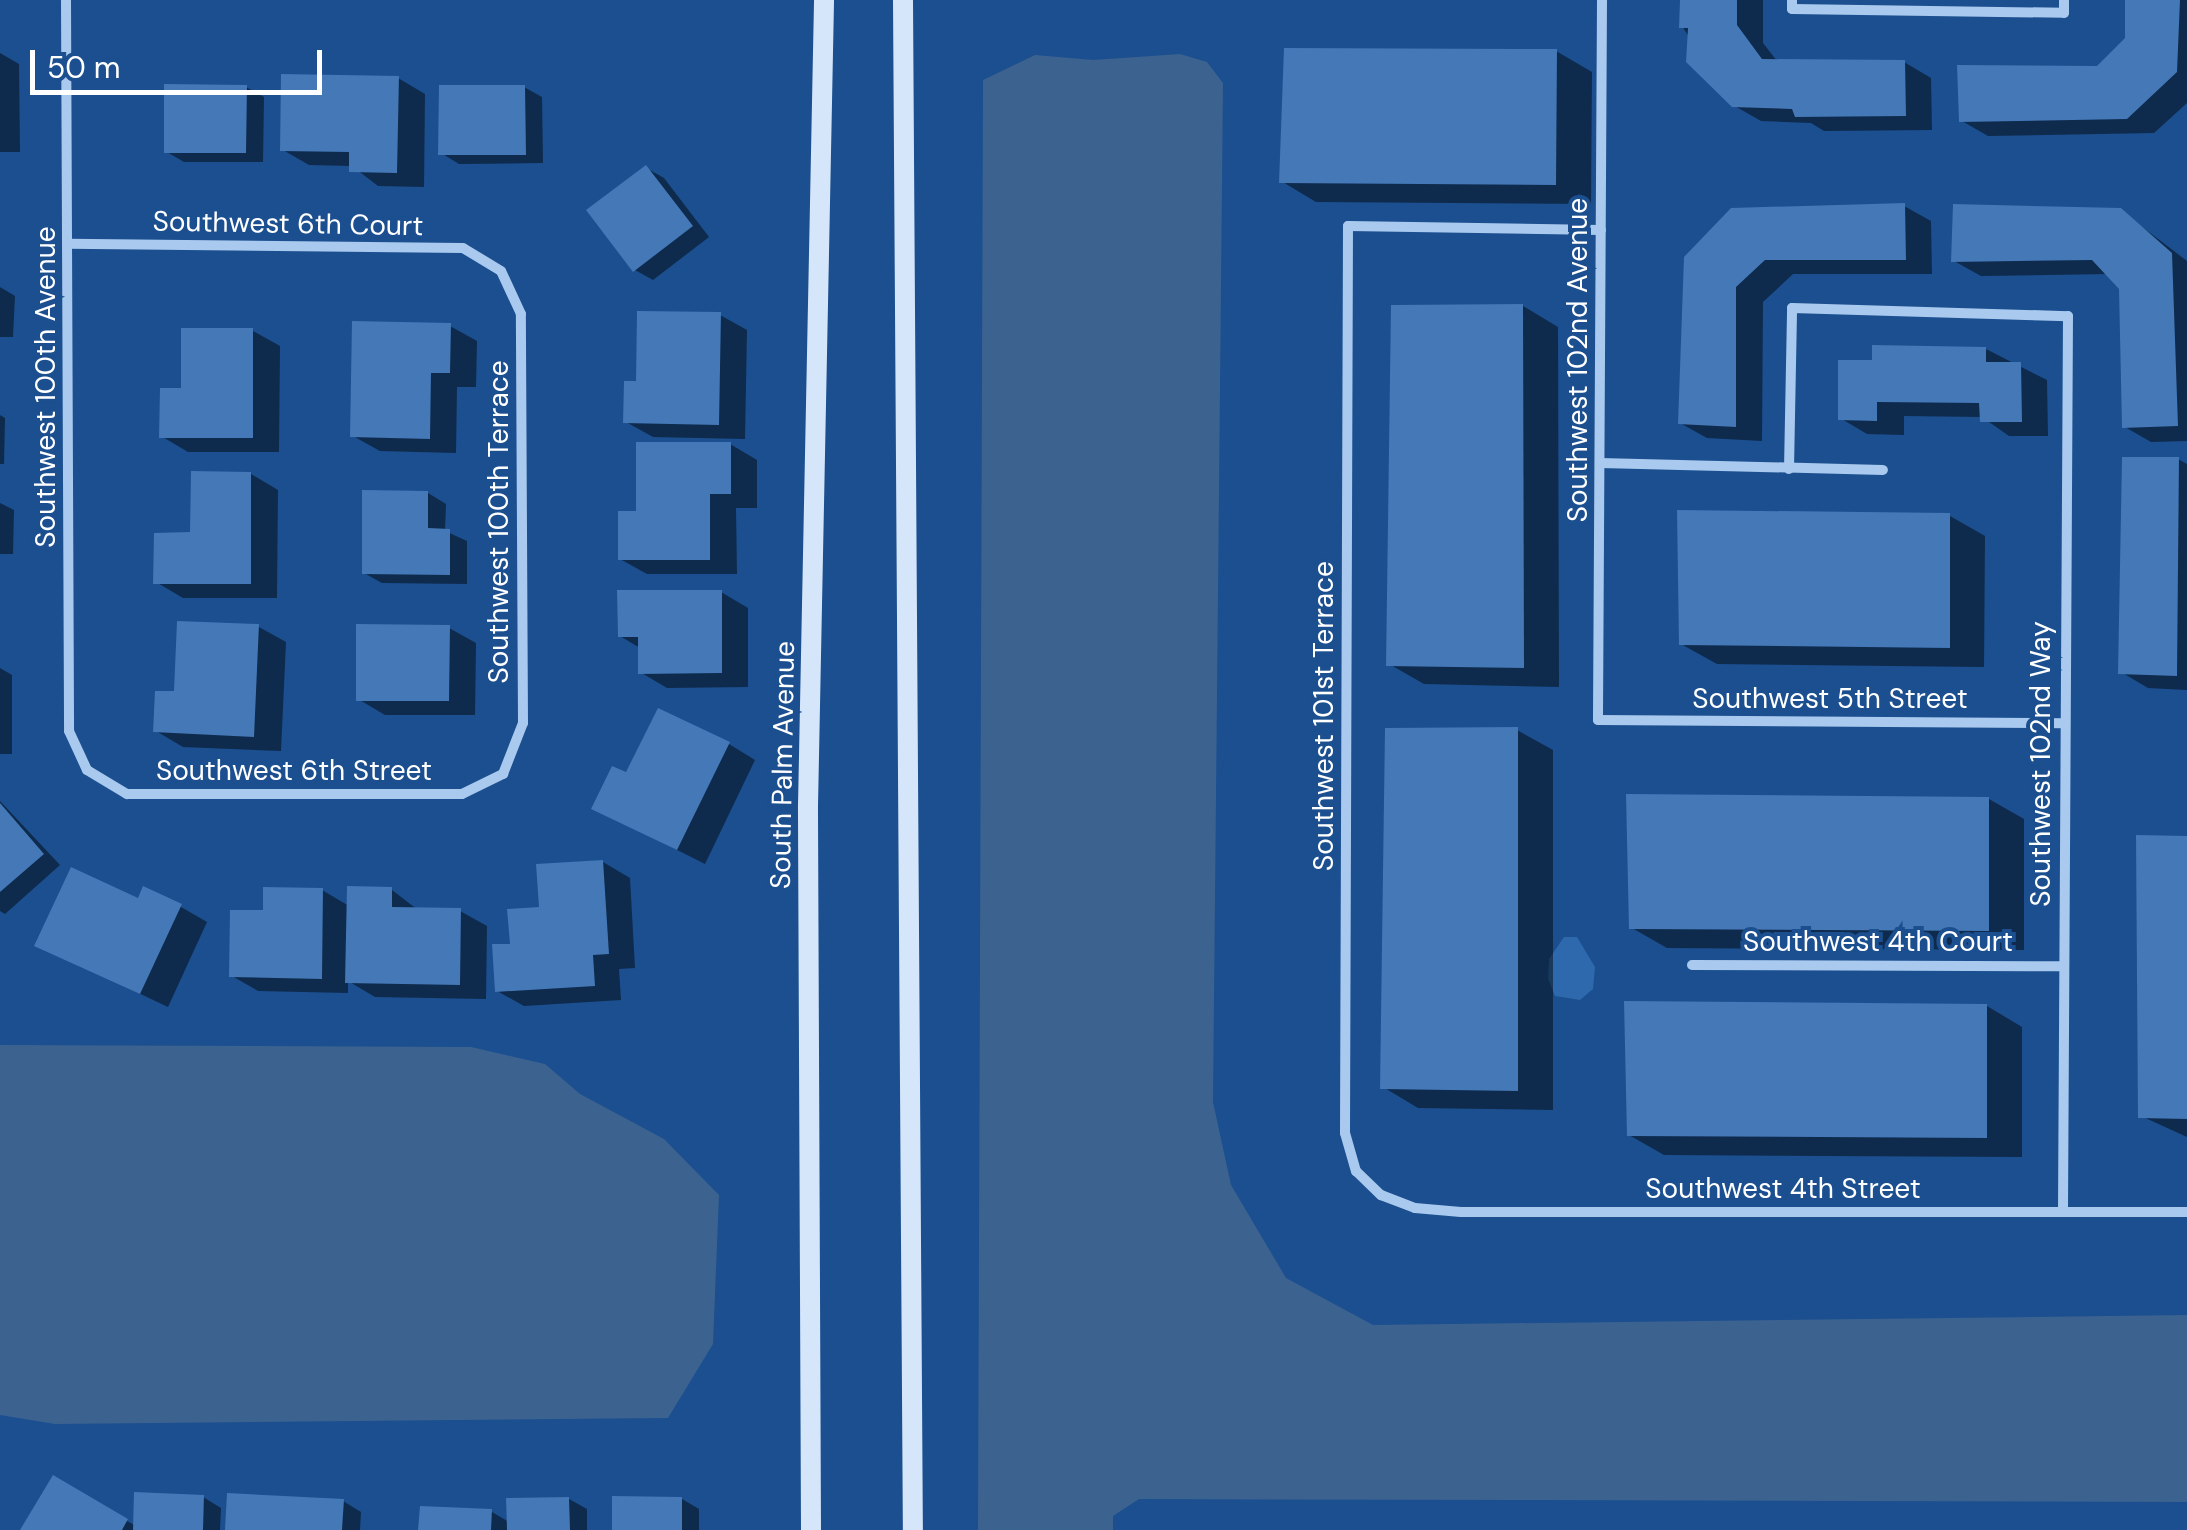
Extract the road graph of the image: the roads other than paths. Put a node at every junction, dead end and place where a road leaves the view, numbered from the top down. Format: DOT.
graph roads {
  1 [pos="66,0"];
  2 [pos="824,0"];
  3 [pos="903,0"];
  4 [pos="1602,0"];
  5 [pos="2064,0"];
  6 [pos="1792,5"];
  7 [pos="1601,230"];
  8 [pos="68,244"];
  9 [pos="500,271"];
  10 [pos="1600,463"];
  11 [pos="1788,468"];
  12 [pos="1883,470"];
  13 [pos="1598,720"];
  14 [pos="2063,724"];
  15 [pos="86,770"];
  16 [pos="504,774"];
  17 [pos="1692,965"];
  18 [pos="2064,966"];
  19 [pos="1381,1195"];
  20 [pos="2063,1212"];
  21 [pos="2187,1212"];
  22 [pos="811,1530"];
  23 [pos="913,1530"];
  1 -- 8 [label="street, Southwest 100th Avenue"];
  2 -- 22 [label="main road, South Palm Avenue"];
  3 -- 23 [label="main road"];
  4 -- 7 [label="street, Southwest 102nd Avenue"];
  5 -- 6 [label="street"];
  7 -- 10 [label="street, Southwest 102nd Avenue"];
  7 -- 19 [label="street, Southwest 101st Terrace"];
  8 -- 9 [label="street, Southwest 6th Court"];
  8 -- 15 [label="street, Southwest 100th Avenue"];
  9 -- 16 [label="street, Southwest 100th Terrace"];
  10 -- 11 [label="street"];
  10 -- 13 [label="street, Southwest 102nd Avenue"];
  11 -- 12 [label="street"];
  11 -- 14 [label="street, Southwest 102nd Way"];
  13 -- 14 [label="street, Southwest 5th Street"];
  14 -- 18 [label="street, Southwest 102nd Way"];
  15 -- 16 [label="street, Southwest 6th Street"];
  17 -- 18 [label="street, Southwest 4th Court"];
  18 -- 20 [label="street, Southwest 102nd Way"];
  19 -- 20 [label="street, Southwest 4th Street"];
  20 -- 21 [label="street, Southwest 4th Street"];
}
